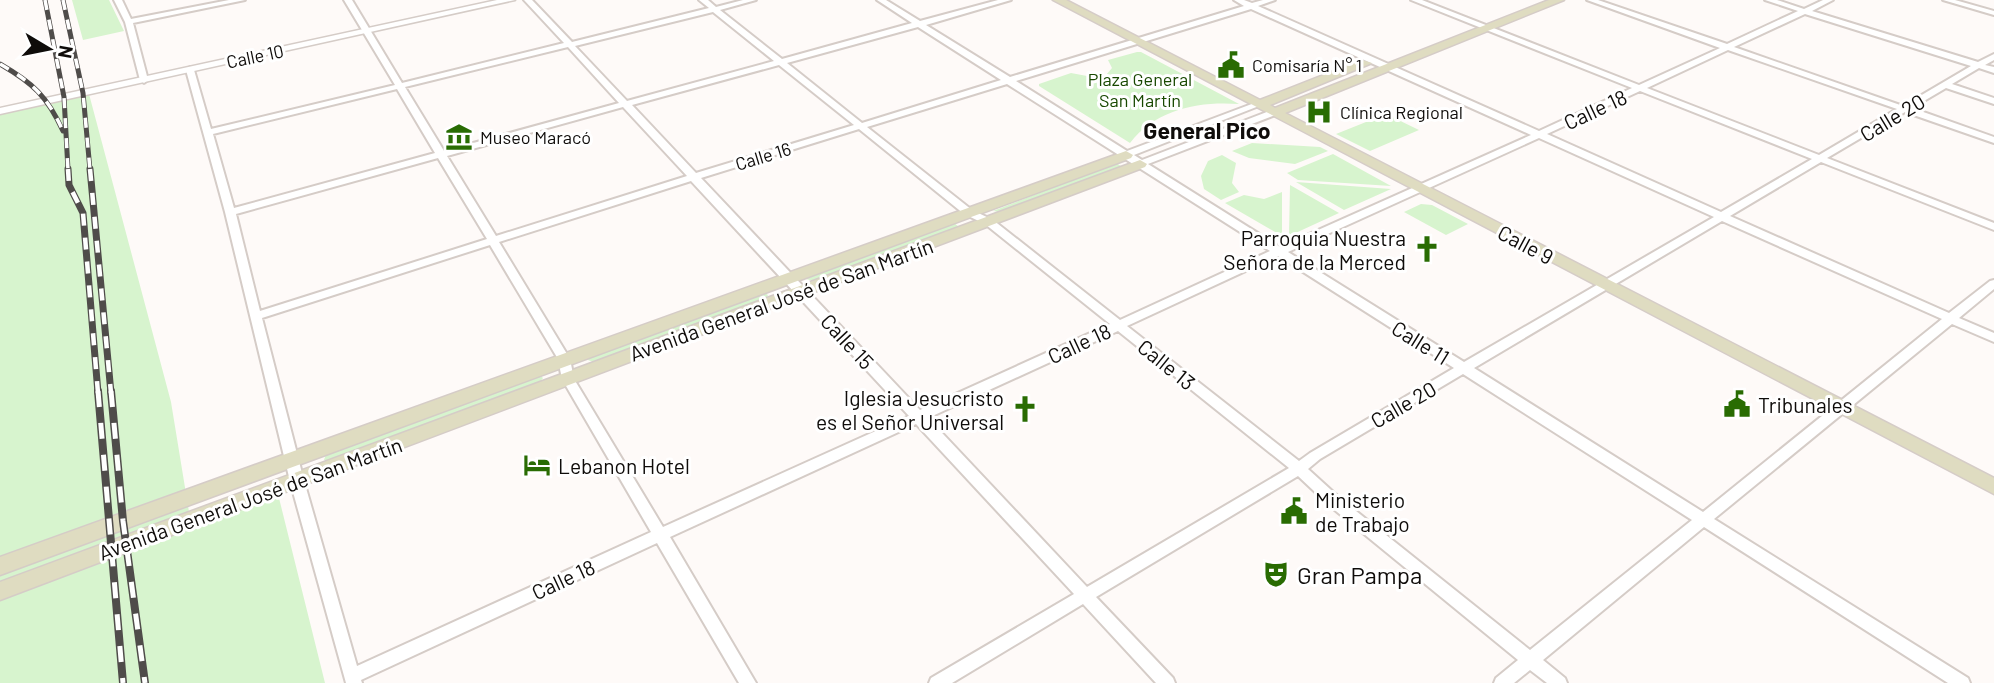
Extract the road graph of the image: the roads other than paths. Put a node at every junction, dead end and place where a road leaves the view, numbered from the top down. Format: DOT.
graph roads {
  1 [pos="118,0"];
  2 [pos="240,0"];
  3 [pos="348,0"];
  4 [pos="510,0"];
  5 [pos="528,0"];
  6 [pos="704,0"];
  7 [pos="752,0"];
  8 [pos="881,0"];
  9 [pos="1007,0"];
  10 [pos="1058,0"];
  11 [pos="1238,0"];
  12 [pos="1271,0"];
  13 [pos="1415,0"];
  14 [pos="1530,0"];
  15 [pos="1559,0"];
  16 [pos="1591,0"];
  17 [pos="1769,0"];
  18 [pos="1829,0"];
  19 [pos="1947,0"];
  20 [pos="1252,6"];
  21 [pos="715,9"];
  22 [pos="1805,11"];
  23 [pos="1994,13"];
  24 [pos="129,22"];
  25 [pos="1472,23"];
  26 [pos="919,24"];
  27 [pos="1486,28"];
  28 [pos="366,31"];
  29 [pos="1135,41"];
  30 [pos="569,44"];
  31 [pos="1727,47"];
  32 [pos="1994,56"];
  33 [pos="1372,60"];
  34 [pos="780,61"];
  35 [pos="1980,65"];
  36 [pos="1388,67"];
  37 [pos="1994,69"];
  38 [pos="190,70"];
  39 [pos="144,80"];
  40 [pos="1007,80"];
  41 [pos="398,85"];
  42 [pos="1946,85"];
  43 [pos="1640,88"];
  44 [pos="1994,101"];
  45 [pos="624,103"];
  46 [pos="1268,108"];
  47 [pos="1906,109"];
  48 [pos="0,111"];
  49 [pos="860,126"];
  50 [pos="207,133"];
  51 [pos="1539,135"];
  52 [pos="1994,139"];
  53 [pos="439,153"];
  54 [pos="1133,159"];
  55 [pos="1820,160"];
  56 [pos="694,177"];
  57 [pos="1420,187"];
  58 [pos="230,212"];
  59 [pos="968,212"];
  60 [pos="1723,217"];
  61 [pos="989,222"];
  62 [pos="1994,227"];
  63 [pos="492,240"];
  64 [pos="1279,252"];
  65 [pos="789,277"];
  66 [pos="1994,283"];
  67 [pos="1605,286"];
  68 [pos="802,291"];
  69 [pos="256,316"];
  70 [pos="1950,318"];
  71 [pos="1118,325"];
  72 [pos="1994,338"];
  73 [pos="564,359"];
  74 [pos="1464,368"];
  75 [pos="568,379"];
  76 [pos="1843,408"];
  77 [pos="919,416"];
  78 [pos="292,459"];
  79 [pos="1299,468"];
  80 [pos="297,481"];
  81 [pos="1994,487"];
  82 [pos="1704,520"];
  83 [pos="661,534"];
  84 [pos="0,566"];
  85 [pos="0,591"];
  86 [pos="1086,595"];
  87 [pos="1531,660"];
  88 [pos="353,680"];
  89 [pos="748,683"];
  90 [pos="937,683"];
  91 [pos="1167,683"];
  92 [pos="1502,683"];
  93 [pos="1559,683"];
  94 [pos="1962,683"];
  1 -- 24 [label="street"];
  2 -- 24 [label="street"];
  3 -- 28 [label="street"];
  4 -- 28 [label="street, Calle 10"];
  5 -- 30 [label="street, Calle 15"];
  6 -- 21 [label="street, Calle 13"];
  7 -- 21 [label="street"];
  8 -- 26 [label="street, Calle 11"];
  9 -- 26 [label="street"];
  10 -- 29 [label="main road, Calle 9"];
  11 -- 20 [label="street"];
  12 -- 20 [label="street, Calle 16"];
  13 -- 25 [label="street"];
  14 -- 25 [label="main road, Avenida General José de San Martín"];
  15 -- 27 [label="main road, Avenida General José de San Martín"];
  16 -- 31 [label="street"];
  17 -- 22 [label="street"];
  18 -- 22 [label="street, Calle 18"];
  19 -- 23 [label="street"];
  20 -- 29 [label="street, Calle 16"];
  20 -- 33 [label="street"];
  21 -- 30 [label="street"];
  21 -- 34 [label="street, Calle 13"];
  22 -- 31 [label="street, Calle 18"];
  22 -- 35 [label="street"];
  24 -- 39 [label="street"];
  25 -- 27 [label="street"];
  25 -- 33 [label="main road, Avenida General José de San Martín"];
  26 -- 34 [label="street"];
  26 -- 40 [label="street, Calle 11"];
  27 -- 36 [label="main road, Avenida General José de San Martín"];
  27 -- 43 [label="street"];
  28 -- 38 [label="street, Calle 10"];
  28 -- 41 [label="street"];
  29 -- 40 [label="street, Calle 16"];
  29 -- 46 [label="main road, Calle 9"];
  30 -- 41 [label="street"];
  30 -- 45 [label="street, Calle 15"];
  31 -- 43 [label="street, Calle 18"];
  31 -- 47 [label="street"];
  32 -- 35 [label="street, Calle 20"];
  33 -- 36 [label="street"];
  33 -- 46 [label="main road, Avenida General José de San Martín"];
  34 -- 45 [label="street"];
  34 -- 49 [label="street, Calle 13"];
  35 -- 37 [label="street"];
  35 -- 42 [label="street, Calle 20"];
  36 -- 46 [label="main road, Avenida General José de San Martín"];
  36 -- 51 [label="street"];
  38 -- 39 [label="street, Calle 10"];
  38 -- 50 [label="street"];
  39 -- 48 [label="street, Calle 10"];
  40 -- 49 [label="street, Calle 16"];
  40 -- 54 [label="street, Calle 11"];
  41 -- 50 [label="street"];
  41 -- 53 [label="street"];
  42 -- 44 [label="street"];
  42 -- 47 [label="street, Calle 20"];
  43 -- 51 [label="street, Calle 18"];
  43 -- 55 [label="street"];
  45 -- 53 [label="street"];
  45 -- 56 [label="street, Calle 15"];
  46 -- 54 [label="street, Avenida General José de San Martín"];
  46 -- 54 [label="street, Avenida General José de San Martín"];
  46 -- 57 [label="main road, Calle 9"];
  47 -- 52 [label="street"];
  47 -- 55 [label="street, Calle 20"];
  49 -- 56 [label="street, Calle 16"];
  49 -- 59 [label="street, Calle 13"];
  50 -- 58 [label="street"];
  51 -- 57 [label="street, Calle 18"];
  51 -- 60 [label="street"];
  53 -- 58 [label="street"];
  53 -- 63 [label="street"];
  54 -- 59 [label="main road, Avenida General José de San Martín"];
  54 -- 61 [label="main road, Avenida General José de San Martín"];
  54 -- 64 [label="street, Calle 11"];
  55 -- 60 [label="street, Calle 20"];
  55 -- 62 [label="street"];
  56 -- 63 [label="street, Calle 16"];
  56 -- 65 [label="street, Calle 15"];
  57 -- 64 [label="street, Calle 18"];
  57 -- 67 [label="main road, Calle 9"];
  58 -- 69 [label="street"];
  59 -- 61 [label="street, Calle 13"];
  59 -- 65 [label="main road, Avenida General José de San Martín"];
  60 -- 67 [label="street, Calle 20"];
  60 -- 70 [label="street"];
  61 -- 68 [label="main road, Avenida General José de San Martín"];
  61 -- 71 [label="street, Calle 13"];
  63 -- 69 [label="street, Calle 16"];
  63 -- 73 [label="street"];
  64 -- 71 [label="street, Calle 18"];
  64 -- 74 [label="street, Calle 11"];
  65 -- 68 [label="street, Calle 15"];
  65 -- 73 [label="main road, Avenida General José de San Martín"];
  66 -- 70 [label="street"];
  67 -- 74 [label="street, Calle 20"];
  67 -- 76 [label="main road, Calle 9"];
  68 -- 75 [label="main road, Avenida General José de San Martín"];
  68 -- 77 [label="street, Calle 15"];
  69 -- 78 [label="street"];
  70 -- 72 [label="street"];
  70 -- 76 [label="street"];
  71 -- 77 [label="street, Calle 18"];
  71 -- 79 [label="street, Calle 13"];
  73 -- 75 [label="street"];
  73 -- 78 [label="main road, Avenida General José de San Martín"];
  74 -- 79 [label="street, Calle 20"];
  74 -- 82 [label="street, Calle 11"];
  75 -- 80 [label="main road, Avenida General José de San Martín"];
  75 -- 83 [label="street"];
  76 -- 81 [label="main road, Calle 9"];
  76 -- 82 [label="street"];
  77 -- 83 [label="street, Calle 18"];
  77 -- 86 [label="street, Calle 15"];
  78 -- 80 [label="street"];
  78 -- 84 [label="main road, Avenida General José de San Martín"];
  79 -- 86 [label="street, Calle 20"];
  79 -- 87 [label="street, Calle 13"];
  80 -- 85 [label="main road, Avenida General José de San Martín"];
  80 -- 88 [label="street"];
  82 -- 87 [label="street"];
  82 -- 94 [label="street, Calle 11"];
  83 -- 88 [label="street, Calle 18"];
  83 -- 89 [label="street"];
  86 -- 90 [label="street, Calle 20"];
  86 -- 91 [label="street, Calle 15"];
  87 -- 92 [label="street"];
  87 -- 93 [label="street, Calle 13"];
}
